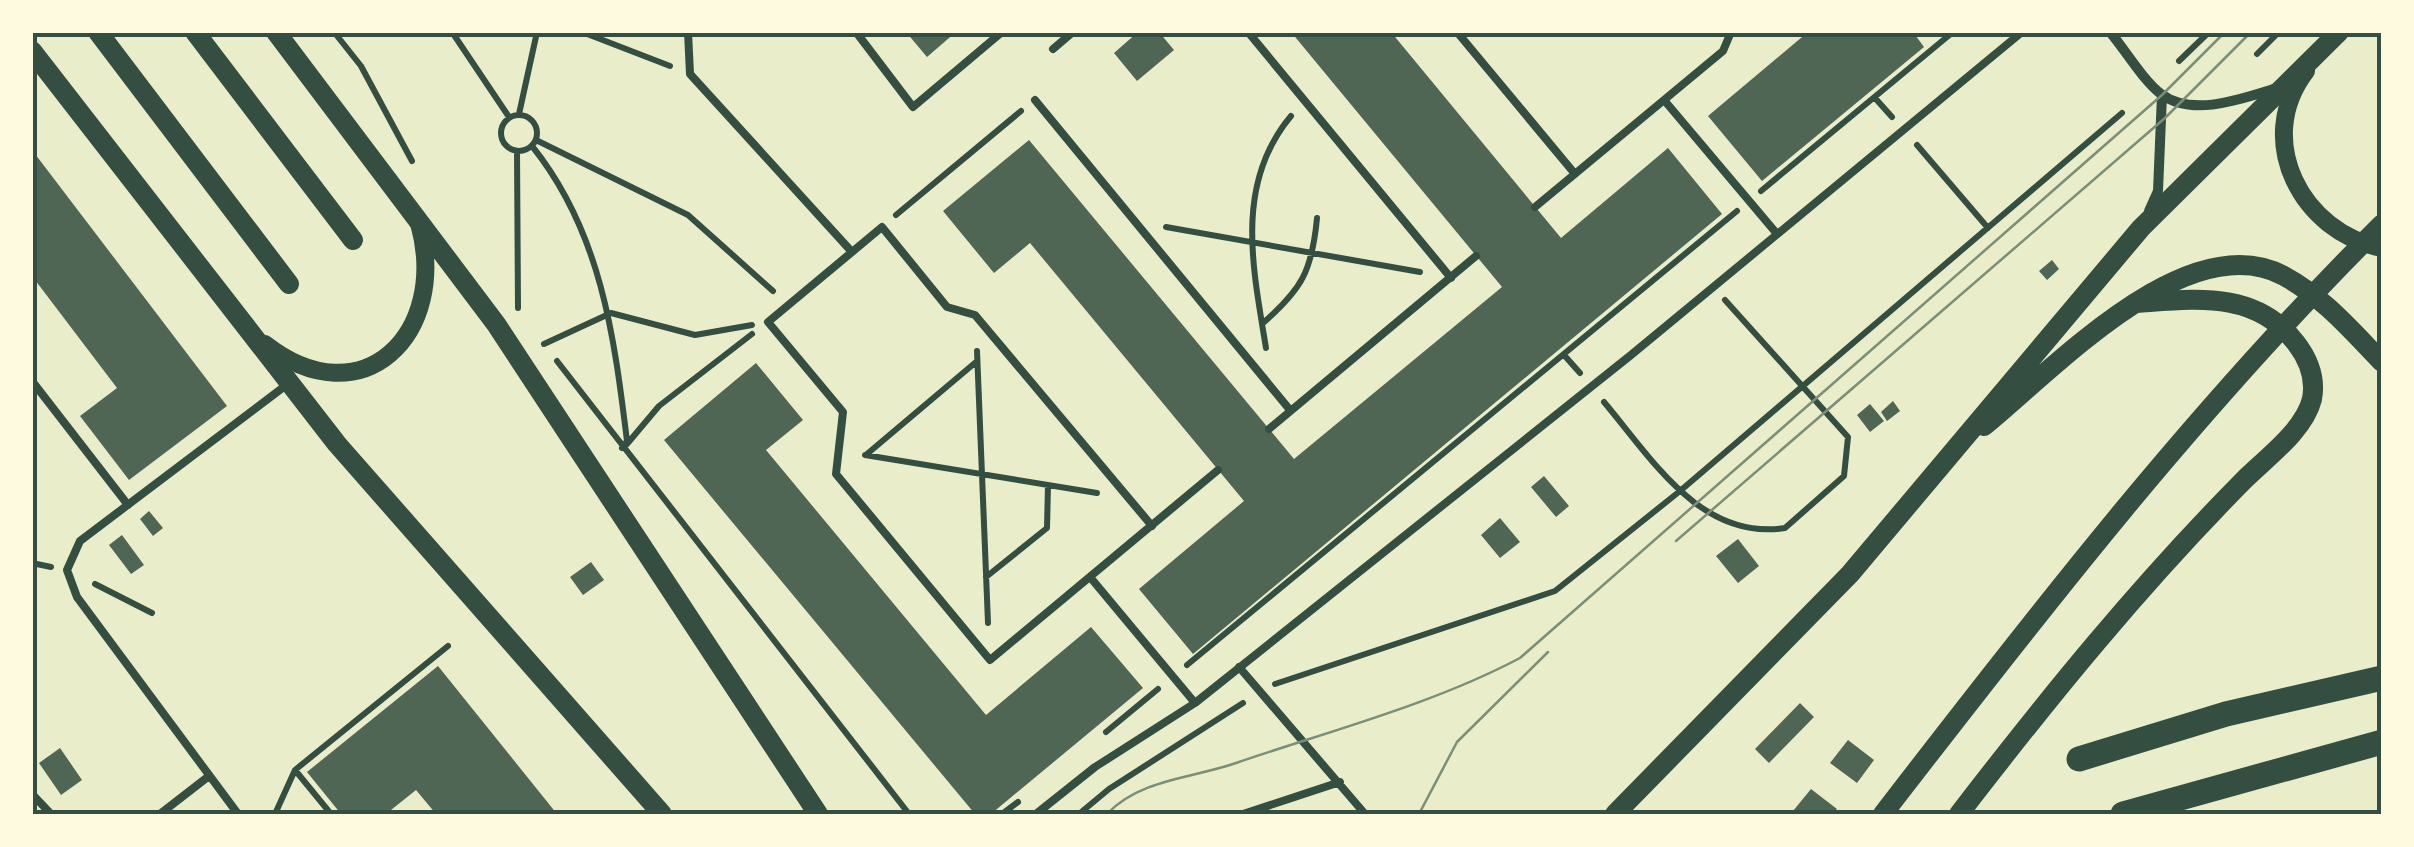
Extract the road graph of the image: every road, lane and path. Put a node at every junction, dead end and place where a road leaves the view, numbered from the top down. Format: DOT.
graph roads {
  1 [pos="98,32"];
  2 [pos="196,32"];
  3 [pos="276,32"];
  4 [pos="334,32"];
  5 [pos="452,32"];
  6 [pos="537,32"];
  7 [pos="582,32"];
  8 [pos="688,32"];
  9 [pos="856,32"];
  10 [pos="1002,32"];
  11 [pos="1073,32"];
  12 [pos="1248,32"];
  13 [pos="1458,32"];
  14 [pos="1732,32"];
  15 [pos="1954,32"];
  16 [pos="2022,32"];
  17 [pos="2110,32"];
  18 [pos="2209,32"];
  19 [pos="2279,32"];
  20 [pos="2331,39"];
  21 [pos="1053,50"];
  22 [pos="32,51"];
  23 [pos="2257,54"];
  24 [pos="2179,60"];
  25 [pos="690,74"];
  26 [pos="2278,88"];
  27 [pos="2162,95"];
  28 [pos="1875,98"];
  29 [pos="1035,100"];
  30 [pos="1664,100"];
  31 [pos="1304,101"];
  32 [pos="2122,113"];
  33 [pos="519,114"];
  34 [pos="509,117"];
  35 [pos="1903,130"];
  36 [pos="534,143"];
  37 [pos="517,151"];
  38 [pos="420,172"];
  39 [pos="1575,174"];
  40 [pos="1750,200"];
  41 [pos="1535,207"];
  42 [pos="417,216"];
  43 [pos="1316,218"];
  44 [pos="1136,222"];
  45 [pos="2382,224"];
  46 [pos="882,227"];
  47 [pos="1988,228"];
  48 [pos="2141,228"];
  49 [pos="1777,234"];
  50 [pos="353,240"];
  51 [pos="1248,242"];
  52 [pos="2382,248"];
  53 [pos="852,252"];
  54 [pos="1314,253"];
  55 [pos="1686,254"];
  56 [pos="1476,256"];
  57 [pos="1451,278"];
  58 [pos="289,284"];
  59 [pos="1713,287"];
  60 [pos="507,294"];
  61 [pos="2136,303"];
  62 [pos="788,305"];
  63 [pos="518,309"];
  64 [pos="611,313"];
  65 [pos="976,315"];
  66 [pos="526,321"];
  67 [pos="768,322"];
  68 [pos="1262,324"];
  69 [pos="535,332"];
  70 [pos="257,337"];
  71 [pos="544,344"];
  72 [pos="1564,355"];
  73 [pos="977,362"];
  74 [pos="2382,362"];
  75 [pos="32,381"];
  76 [pos="290,383"];
  77 [pos="1591,386"];
  78 [pos="1802,387"];
  79 [pos="1272,388"];
  80 [pos="1290,410"];
  81 [pos="1268,429"];
  82 [pos="622,448"];
  83 [pos="866,455"];
  84 [pos="1947,456"];
  85 [pos="1218,470"];
  86 [pos="982,474"];
  87 [pos="838,478"];
  88 [pos="1048,485"];
  89 [pos="1680,491"];
  90 [pos="1128,498"];
  91 [pos="128,506"];
  92 [pos="1152,526"];
  93 [pos="67,570"];
  94 [pos="986,577"];
  95 [pos="1090,577"];
  96 [pos="152,613"];
  97 [pos="448,646"];
  98 [pos="990,660"];
  99 [pos="1240,667"];
  100 [pos="1174,677"];
  101 [pos="2382,678"];
  102 [pos="1260,690"];
  103 [pos="1194,703"];
  104 [pos="2382,742"];
  105 [pos="2080,760"];
  106 [pos="295,770"];
  107 [pos="209,776"];
  108 [pos="1340,782"];
  109 [pos="32,794"];
  110 [pos="51,814"];
  111 [pos="160,814"];
  112 [pos="238,814"];
  113 [pos="274,814"];
  114 [pos="331,814"];
  115 [pos="662,814"];
  116 [pos="818,814"];
  117 [pos="909,814"];
  118 [pos="1036,814"];
  119 [pos="1079,814"];
  120 [pos="1243,814"];
  121 [pos="1365,814"];
  122 [pos="1615,814"];
  123 [pos="1884,814"];
  124 [pos="1960,814"];
  125 [pos="2123,814"];
  1 -- 58 [label="main road"];
  2 -- 50 [label="main road"];
  3 -- 42 [label="main road"];
  4 -- 38 [label="path"];
  5 -- 34 [label="path"];
  6 -- 33 [label="path"];
  7 -- 25 [label="path"];
  8 -- 25 [label="lane"];
  9 -- 10 [label="lane"];
  11 -- 21 [label="lane"];
  12 -- 31 [label="lane"];
  13 -- 39 [label="lane"];
  14 -- 30 [label="lane"];
  15 -- 28 [label="path"];
  16 -- 35 [label="lane"];
  17 -- 27 [label="street"];
  18 -- 24 [label="path"];
  19 -- 23 [label="path"];
  20 -- 26 [label="main road"];
  20 -- 52 [label="street"];
  22 -- 70 [label="main road"];
  25 -- 53 [label="lane"];
  26 -- 27 [label="street"];
  26 -- 48 [label="main road"];
  27 -- 48 [label="street"];
  28 -- 35 [label="path"];
  28 -- 40 [label="path"];
  29 -- 44 [label="lane"];
  29 -- 46 [label="path"];
  30 -- 39 [label="lane"];
  30 -- 40 [label="lane"];
  31 -- 51 [label="path"];
  31 -- 57 [label="lane"];
  32 -- 47 [label="path"];
  33 -- 34 [label="path"];
  33 -- 36 [label="path"];
  34 -- 37 [label="path"];
  35 -- 47 [label="path"];
  35 -- 49 [label="lane"];
  36 -- 37 [label="path"];
  36 -- 62 [label="path"];
  36 -- 64 [label="path"];
  37 -- 63 [label="path"];
  39 -- 41 [label="lane"];
  40 -- 49 [label="lane"];
  40 -- 55 [label="path"];
  42 -- 70 [label="street"];
  42 -- 116 [label="main road"];
  43 -- 54 [label="path"];
  44 -- 51 [label="path"];
  44 -- 79 [label="lane"];
  45 -- 123 [label="main road"];
  46 -- 53 [label="lane"];
  46 -- 65 [label="lane"];
  47 -- 78 [label="path"];
  48 -- 84 [label="main road"];
  49 -- 59 [label="lane"];
  51 -- 54 [label="path"];
  51 -- 68 [label="path"];
  53 -- 62 [label="lane"];
  54 -- 57 [label="path"];
  54 -- 68 [label="path"];
  55 -- 59 [label="path"];
  55 -- 72 [label="path"];
  56 -- 57 [label="lane"];
  57 -- 80 [label="lane"];
  59 -- 77 [label="lane"];
  59 -- 78 [label="path"];
  60 -- 63 [label="path"];
  61 -- 74 [label="main road"];
  61 -- 84 [label="main road"];
  61 -- 124 [label="main road"];
  62 -- 67 [label="lane"];
  63 -- 66 [label="path"];
  64 -- 67 [label="path"];
  64 -- 71 [label="path"];
  64 -- 82 [label="path"];
  65 -- 73 [label="path"];
  65 -- 90 [label="lane"];
  67 -- 82 [label="path"];
  67 -- 87 [label="lane"];
  68 -- 79 [label="path"];
  69 -- 71 [label="path"];
  70 -- 76 [label="main road"];
  71 -- 82 [label="path"];
  72 -- 77 [label="path"];
  72 -- 100 [label="path"];
  73 -- 83 [label="path"];
  73 -- 86 [label="path"];
  75 -- 91 [label="lane"];
  76 -- 91 [label="lane"];
  76 -- 115 [label="main road"];
  77 -- 89 [label="path"];
  77 -- 99 [label="lane"];
  78 -- 89 [label="path"];
  78 -- 89 [label="path"];
  79 -- 80 [label="lane"];
  80 -- 81 [label="lane"];
  82 -- 117 [label="path"];
  83 -- 86 [label="path"];
  83 -- 87 [label="path"];
  84 -- 122 [label="main road"];
  85 -- 92 [label="lane"];
  86 -- 88 [label="path"];
  86 -- 94 [label="path"];
  87 -- 98 [label="lane"];
  88 -- 90 [label="path"];
  88 -- 94 [label="path"];
  89 -- 102 [label="path"];
  90 -- 92 [label="lane"];
  91 -- 93 [label="lane"];
  92 -- 95 [label="lane"];
  93 -- 96 [label="path"];
  93 -- 107 [label="lane"];
  94 -- 98 [label="path"];
  95 -- 98 [label="lane"];
  95 -- 100 [label="lane"];
  97 -- 106 [label="path"];
  99 -- 102 [label="lane"];
  99 -- 103 [label="lane"];
  100 -- 103 [label="lane"];
  101 -- 105 [label="main road"];
  102 -- 108 [label="lane"];
  102 -- 119 [label="path"];
  103 -- 118 [label="lane"];
  104 -- 125 [label="main road"];
  106 -- 113 [label="path"];
  106 -- 114 [label="path"];
  107 -- 111 [label="lane"];
  107 -- 112 [label="lane"];
  108 -- 120 [label="lane"];
  108 -- 121 [label="lane"];
  109 -- 110 [label="lane"];
}
